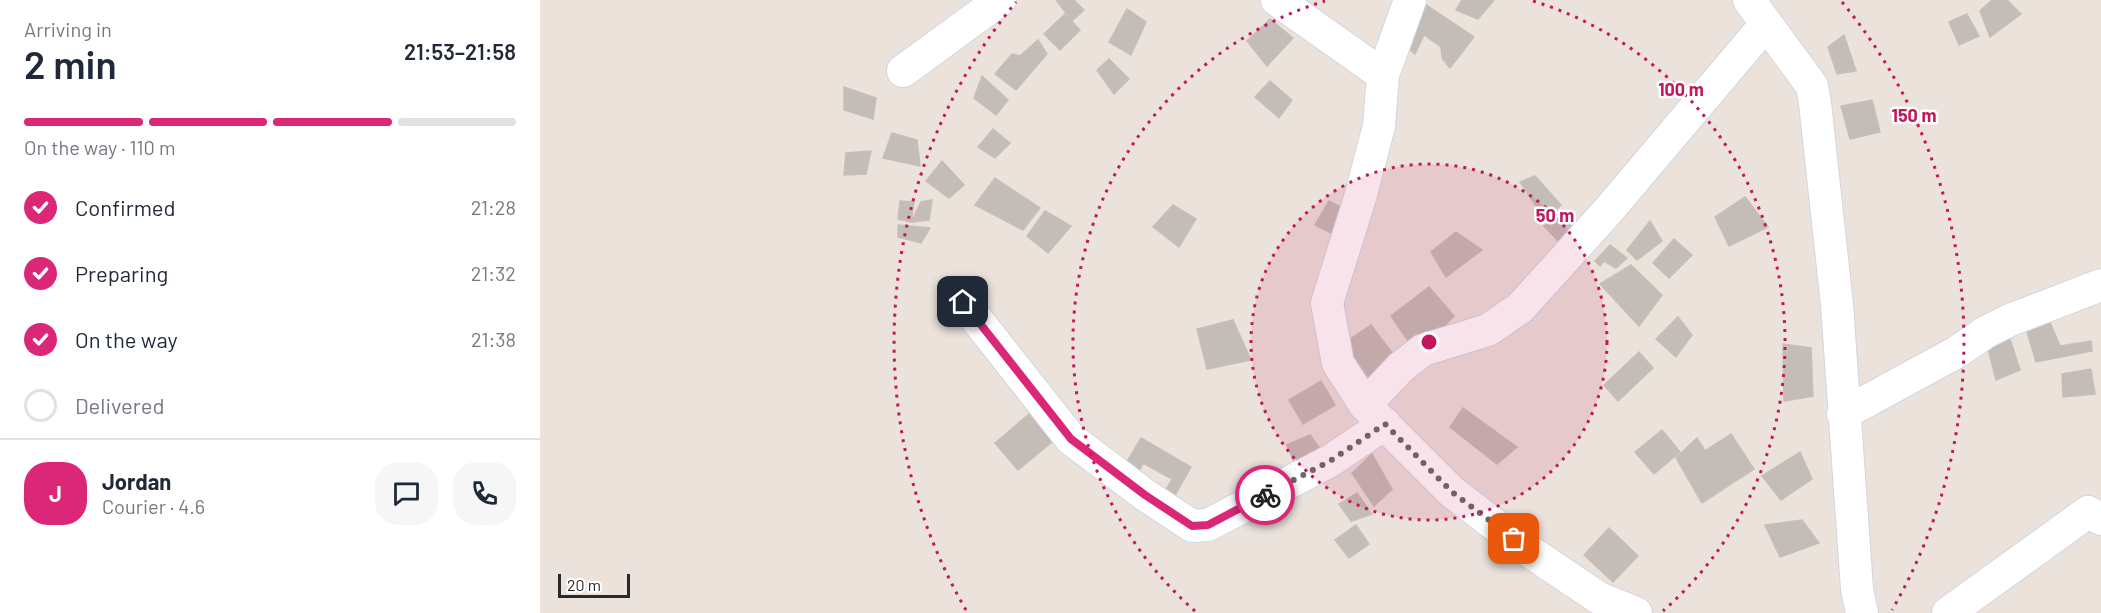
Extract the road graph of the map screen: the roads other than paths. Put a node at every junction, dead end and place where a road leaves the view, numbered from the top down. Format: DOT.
graph roads {
  1 [pos="1000,0"];
  2 [pos="1277,0"];
  3 [pos="1410,0"];
  4 [pos="1758,12"];
  5 [pos="903,71"];
  6 [pos="1383,75"];
  7 [pos="2101,285"];
  8 [pos="963,302"];
  9 [pos="1375,414"];
  10 [pos="1843,414"];
  11 [pos="2097,508"];
  12 [pos="1635,613"];
  13 [pos="1862,613"];
  14 [pos="1948,613"];
  1 -- 5 [label="street"];
  2 -- 6 [label="street"];
  3 -- 6 [label="street"];
  4 -- 9 [label="street"];
  4 -- 10 [label="street"];
  6 -- 9 [label="street"];
  7 -- 10 [label="street"];
  8 -- 9 [label="street"];
  9 -- 12 [label="street"];
  10 -- 13 [label="street"];
  11 -- 14 [label="street"];
}
